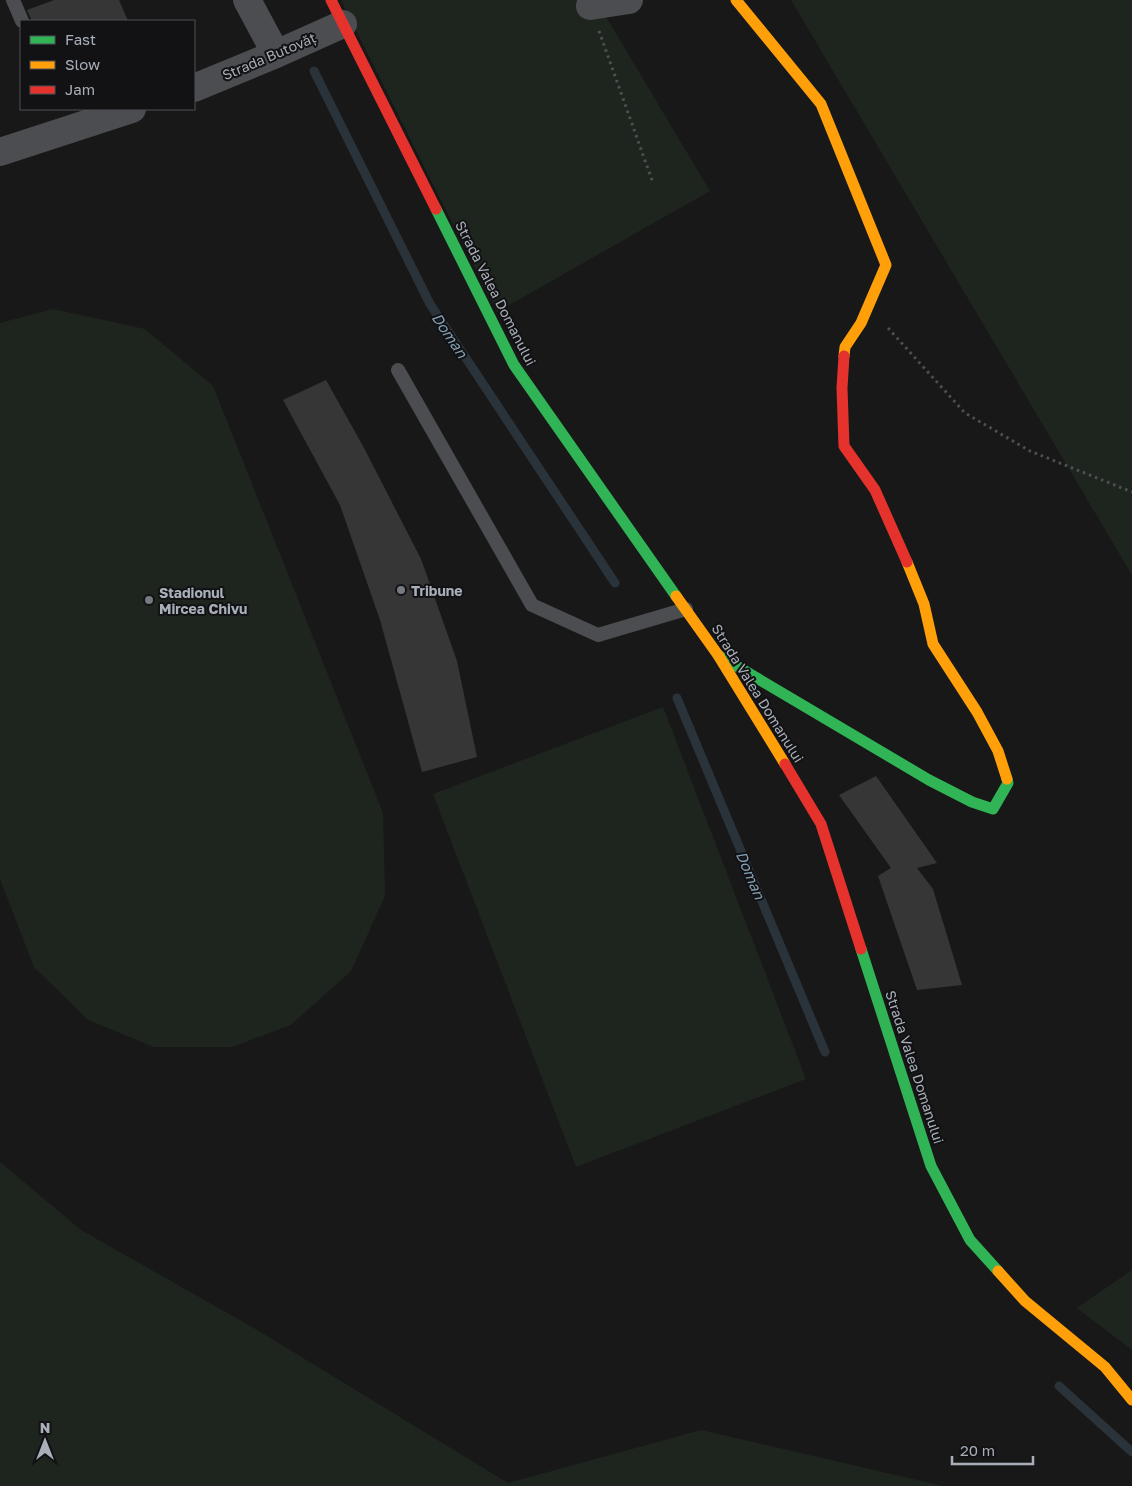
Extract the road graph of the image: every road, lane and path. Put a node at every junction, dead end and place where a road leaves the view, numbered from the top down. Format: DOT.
graph roads {
  1 [pos="13,0"];
  2 [pos="247,0"];
  3 [pos="331,0"];
  4 [pos="629,0"];
  5 [pos="736,0"];
  6 [pos="590,6"];
  7 [pos="22,20"];
  8 [pos="343,24"];
  9 [pos="276,54"];
  10 [pos="195,88"];
  11 [pos="129,110"];
  12 [pos="0,152"];
  13 [pos="653,183"];
  14 [pos="861,323"];
  15 [pos="398,370"];
  16 [pos="1132,492"];
  17 [pos="686,609"];
  18 [pos="718,655"];
  19 [pos="1132,1400"];
  1 -- 7 [label="lane"];
  2 -- 9 [label="street"];
  3 -- 8 [label="main road, Strada Valea Domanului"];
  4 -- 6 [label="street"];
  5 -- 14 [label="main road"];
  6 -- 13 [label="path"];
  8 -- 9 [label="street, Strada Butovăț"];
  8 -- 17 [label="main road, Strada Valea Domanului"];
  9 -- 10 [label="street, Strada Butovăț"];
  11 -- 12 [label="street"];
  14 -- 16 [label="path"];
  14 -- 18 [label="main road"];
  15 -- 17 [label="lane"];
  17 -- 18 [label="main road, Strada Valea Domanului"];
  18 -- 19 [label="main road, Strada Valea Domanului"];
}
